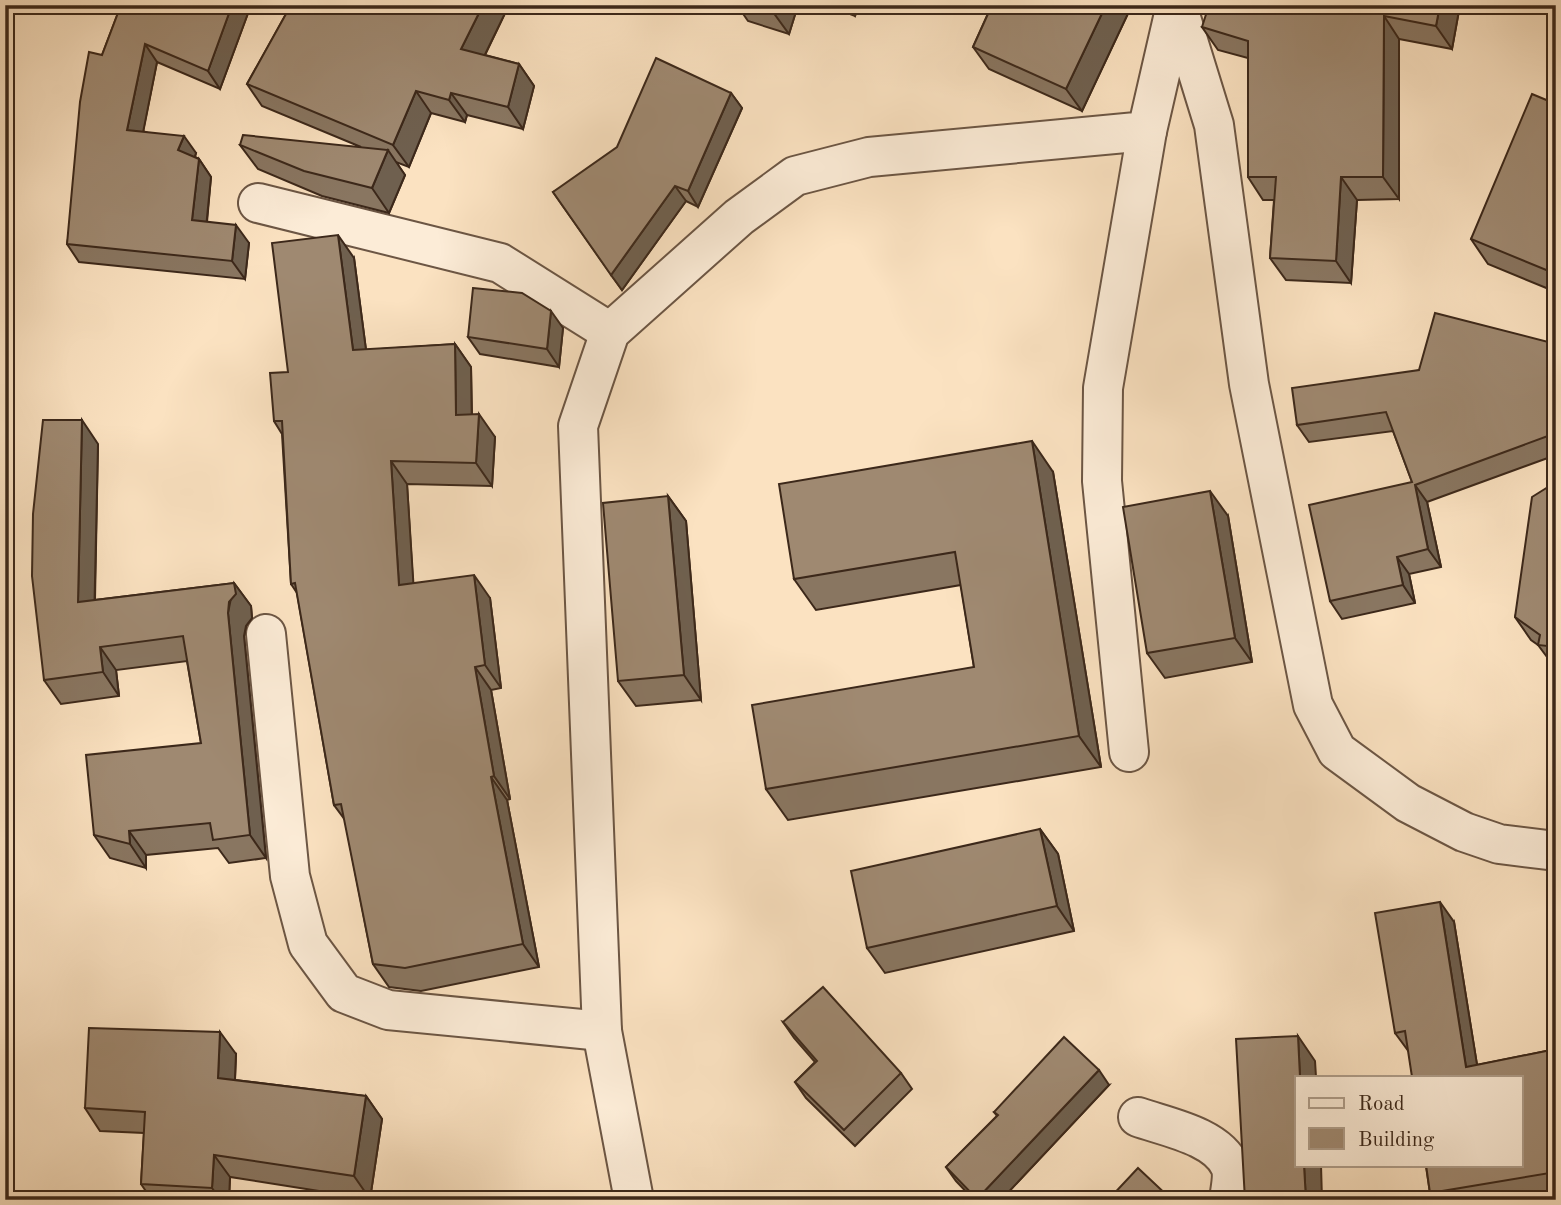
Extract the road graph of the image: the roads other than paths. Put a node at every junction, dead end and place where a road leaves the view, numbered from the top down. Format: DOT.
graph roads {
  1 [pos="1176,5"];
  2 [pos="1147,131"];
  3 [pos="258,203"];
  4 [pos="610,332"];
  5 [pos="266,634"];
  6 [pos="1129,752"];
  7 [pos="1556,851"];
  8 [pos="602,1031"];
  9 [pos="1138,1117"];
  10 [pos="634,1200"];
  11 [pos="1229,1200"];
  1 -- 2 [label="street"];
  1 -- 7 [label="street"];
  2 -- 4 [label="street"];
  2 -- 6 [label="street"];
  3 -- 4 [label="street"];
  4 -- 8 [label="street"];
  5 -- 8 [label="street"];
  8 -- 10 [label="street"];
  9 -- 11 [label="street"];
}
